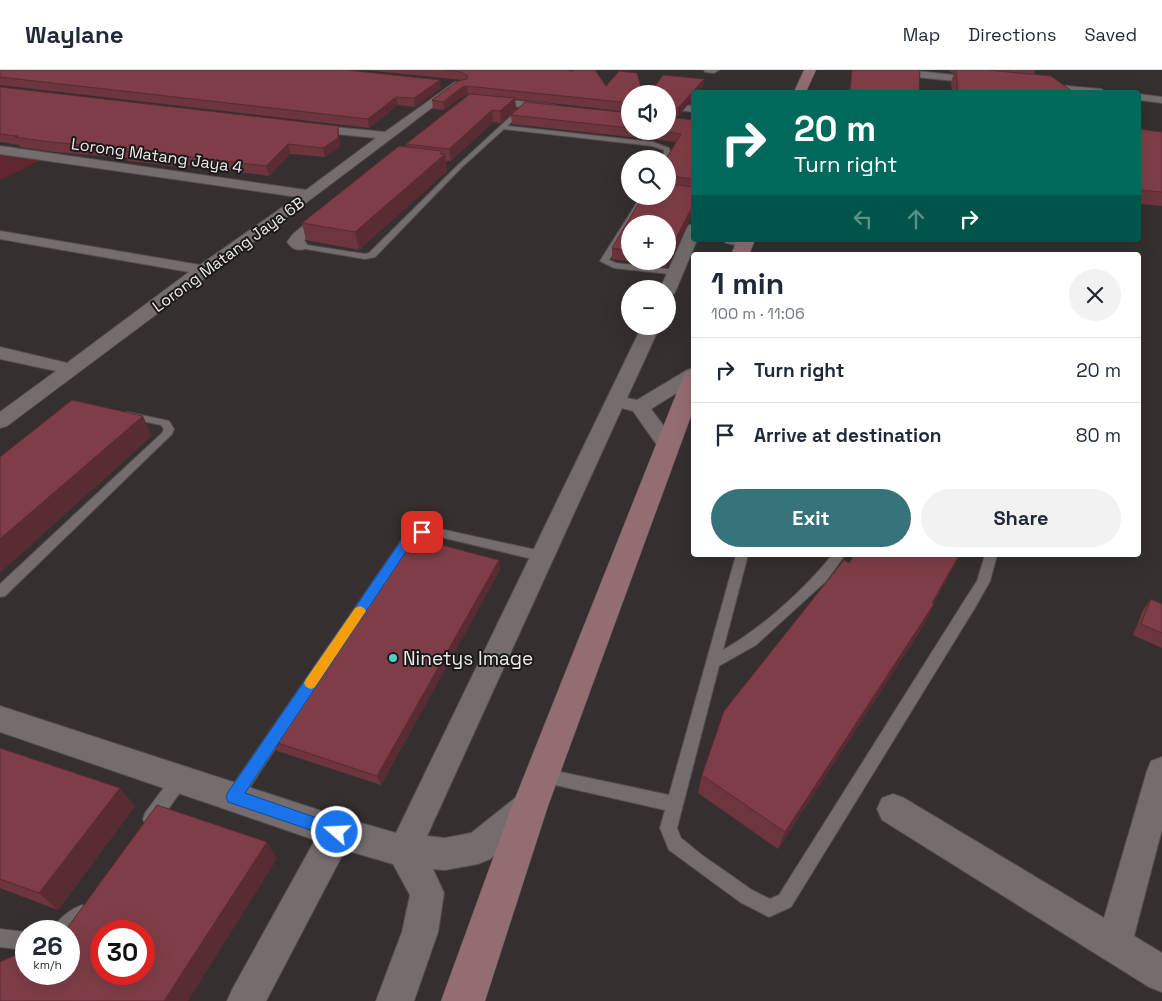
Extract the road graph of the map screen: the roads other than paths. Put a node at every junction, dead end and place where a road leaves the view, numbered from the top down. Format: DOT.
graph roads {
  1 [pos="709,70"];
  2 [pos="714,70"];
  3 [pos="810,70"];
  4 [pos="876,70"];
  5 [pos="436,82"];
  6 [pos="998,82"];
  7 [pos="1027,85"];
  8 [pos="801,90"];
  9 [pos="1080,90"];
  10 [pos="1141,97"];
  11 [pos="473,99"];
  12 [pos="1162,100"];
  13 [pos="526,105"];
  14 [pos="676,107"];
  15 [pos="564,109"];
  16 [pos="691,109"];
  17 [pos="297,126"];
  18 [pos="503,127"];
  19 [pos="387,136"];
  20 [pos="624,141"];
  21 [pos="0,150"];
  22 [pos="667,150"];
  23 [pos="451,165"];
  24 [pos="460,166"];
  25 [pos="343,169"];
  26 [pos="359,172"];
  27 [pos="309,195"];
  28 [pos="639,205"];
  29 [pos="337,206"];
  30 [pos="0,235"];
  31 [pos="691,237"];
  32 [pos="300,246"];
  33 [pos="203,270"];
  34 [pos="675,273"];
  35 [pos="672,280"];
  36 [pos="648,335"];
  37 [pos="0,353"];
  38 [pos="71,369"];
  39 [pos="691,376"];
  40 [pos="691,383"];
  41 [pos="628,404"];
  42 [pos="116,413"];
  43 [pos="0,422"];
  44 [pos="668,446"];
  45 [pos="541,556"];
  46 [pos="741,557"];
  47 [pos="837,557"];
  48 [pos="990,557"];
  49 [pos="0,592"];
  50 [pos="712,663"];
  51 [pos="0,720"];
  52 [pos="1162,771"];
  53 [pos="180,779"];
  54 [pos="536,791"];
  55 [pos="234,797"];
  56 [pos="674,804"];
  57 [pos="893,809"];
  58 [pos="337,832"];
  59 [pos="141,833"];
  60 [pos="404,851"];
  61 [pos="90,903"];
  62 [pos="76,920"];
  63 [pos="0,938"];
  64 [pos="15,940"];
  65 [pos="1114,944"];
  66 [pos="1162,974"];
  67 [pos="246,1001"];
  68 [pos="395,1001"];
  69 [pos="463,1001"];
  1 -- 2 [label="street"];
  3 -- 8 [label="street"];
  4 -- 6 [label="street"];
  5 -- 19 [label="street, Lorong Matang Jaya 6B"];
  7 -- 9 [label="street"];
  10 -- 12 [label="street"];
  11 -- 13 [label="street"];
  13 -- 15 [label="street"];
  13 -- 18 [label="lane"];
  14 -- 16 [label="street"];
  17 -- 19 [label="street"];
  18 -- 20 [label="lane"];
  18 -- 24 [label="lane"];
  19 -- 25 [label="street, Lorong Matang Jaya 6B"];
  20 -- 22 [label="lane"];
  21 -- 27 [label="street, Lorong Matang Jaya 4"];
  23 -- 24 [label="lane"];
  24 -- 32 [label="lane"];
  25 -- 26 [label="street"];
  25 -- 27 [label="street, Lorong Matang Jaya 6B"];
  27 -- 33 [label="street, Lorong Matang Jaya 6B"];
  28 -- 34 [label="lane"];
  29 -- 32 [label="street"];
  30 -- 33 [label="street"];
  31 -- 34 [label="street"];
  33 -- 38 [label="street, Lorong Matang Jaya 6B"];
  34 -- 35 [label="street"];
  36 -- 41 [label="street"];
  37 -- 38 [label="street"];
  38 -- 43 [label="street, Lorong Matang Jaya 6B"];
  39 -- 41 [label="street"];
  40 -- 44 [label="street"];
  41 -- 44 [label="street"];
  41 -- 45 [label="street"];
  42 -- 49 [label="lane"];
  44 -- 54 [label="street"];
  45 -- 55 [label="lane"];
  45 -- 60 [label="street"];
  46 -- 50 [label="lane"];
  47 -- 50 [label="lane"];
  48 -- 56 [label="lane"];
  50 -- 56 [label="lane"];
  51 -- 53 [label="street"];
  52 -- 65 [label="street"];
  53 -- 55 [label="street"];
  53 -- 59 [label="lane"];
  54 -- 56 [label="lane"];
  54 -- 60 [label="street"];
  54 -- 69 [label="street"];
  55 -- 58 [label="street"];
  57 -- 65 [label="street"];
  58 -- 60 [label="street"];
  58 -- 67 [label="street"];
  60 -- 68 [label="street"];
  61 -- 62 [label="lane"];
  63 -- 64 [label="lane"];
  65 -- 66 [label="street"];
}
